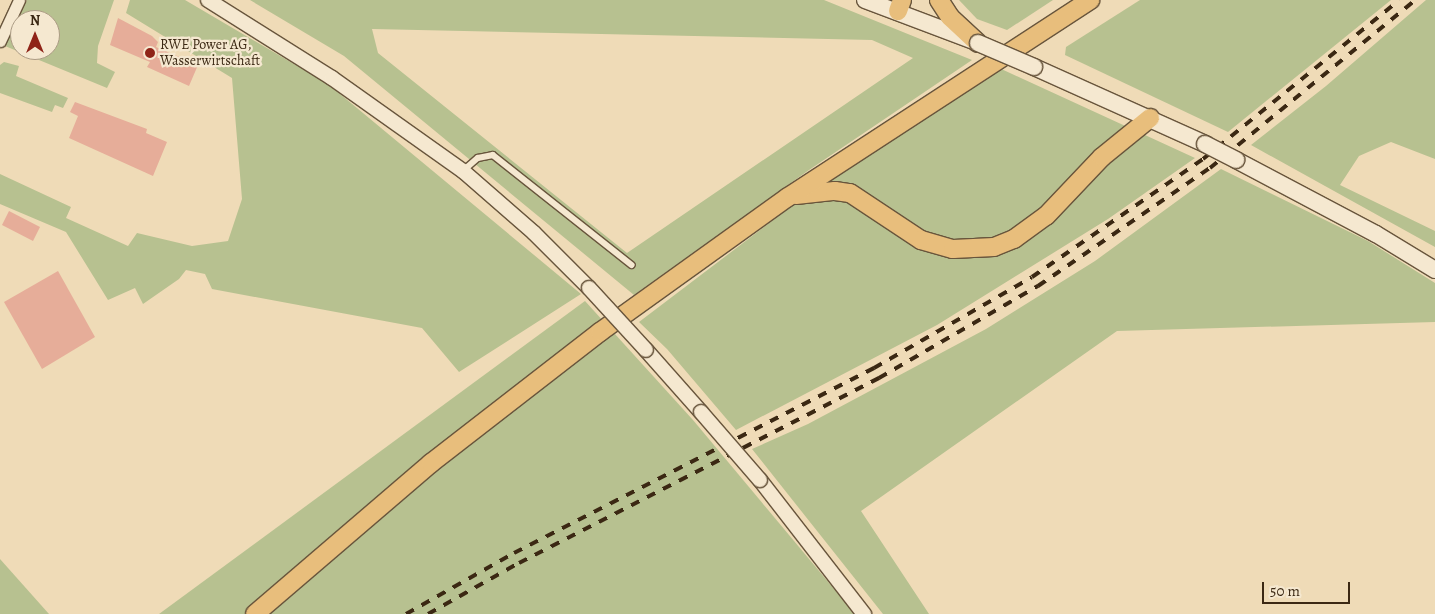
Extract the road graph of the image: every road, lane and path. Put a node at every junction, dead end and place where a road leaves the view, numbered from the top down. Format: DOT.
graph roads {
  1 [pos="19,0"];
  2 [pos="208,0"];
  3 [pos="864,0"];
  4 [pos="940,0"];
  5 [pos="1090,0"];
  6 [pos="900,6"];
  7 [pos="0,41"];
  8 [pos="978,43"];
  9 [pos="1150,118"];
  10 [pos="462,171"];
  11 [pos="788,197"];
  12 [pos="632,265"];
  13 [pos="1435,270"];
  14 [pos="255,614"];
  15 [pos="864,614"];
  1 -- 7 [label="street"];
  2 -- 10 [label="street"];
  3 -- 6 [label="main road"];
  4 -- 8 [label="main road"];
  5 -- 11 [label="main road"];
  6 -- 8 [label="main road"];
  8 -- 9 [label="main road, bridge"];
  9 -- 11 [label="main road"];
  9 -- 13 [label="main road, bridge"];
  10 -- 12 [label="lane"];
  10 -- 15 [label="street, bridge"];
  11 -- 14 [label="main road"];
}
